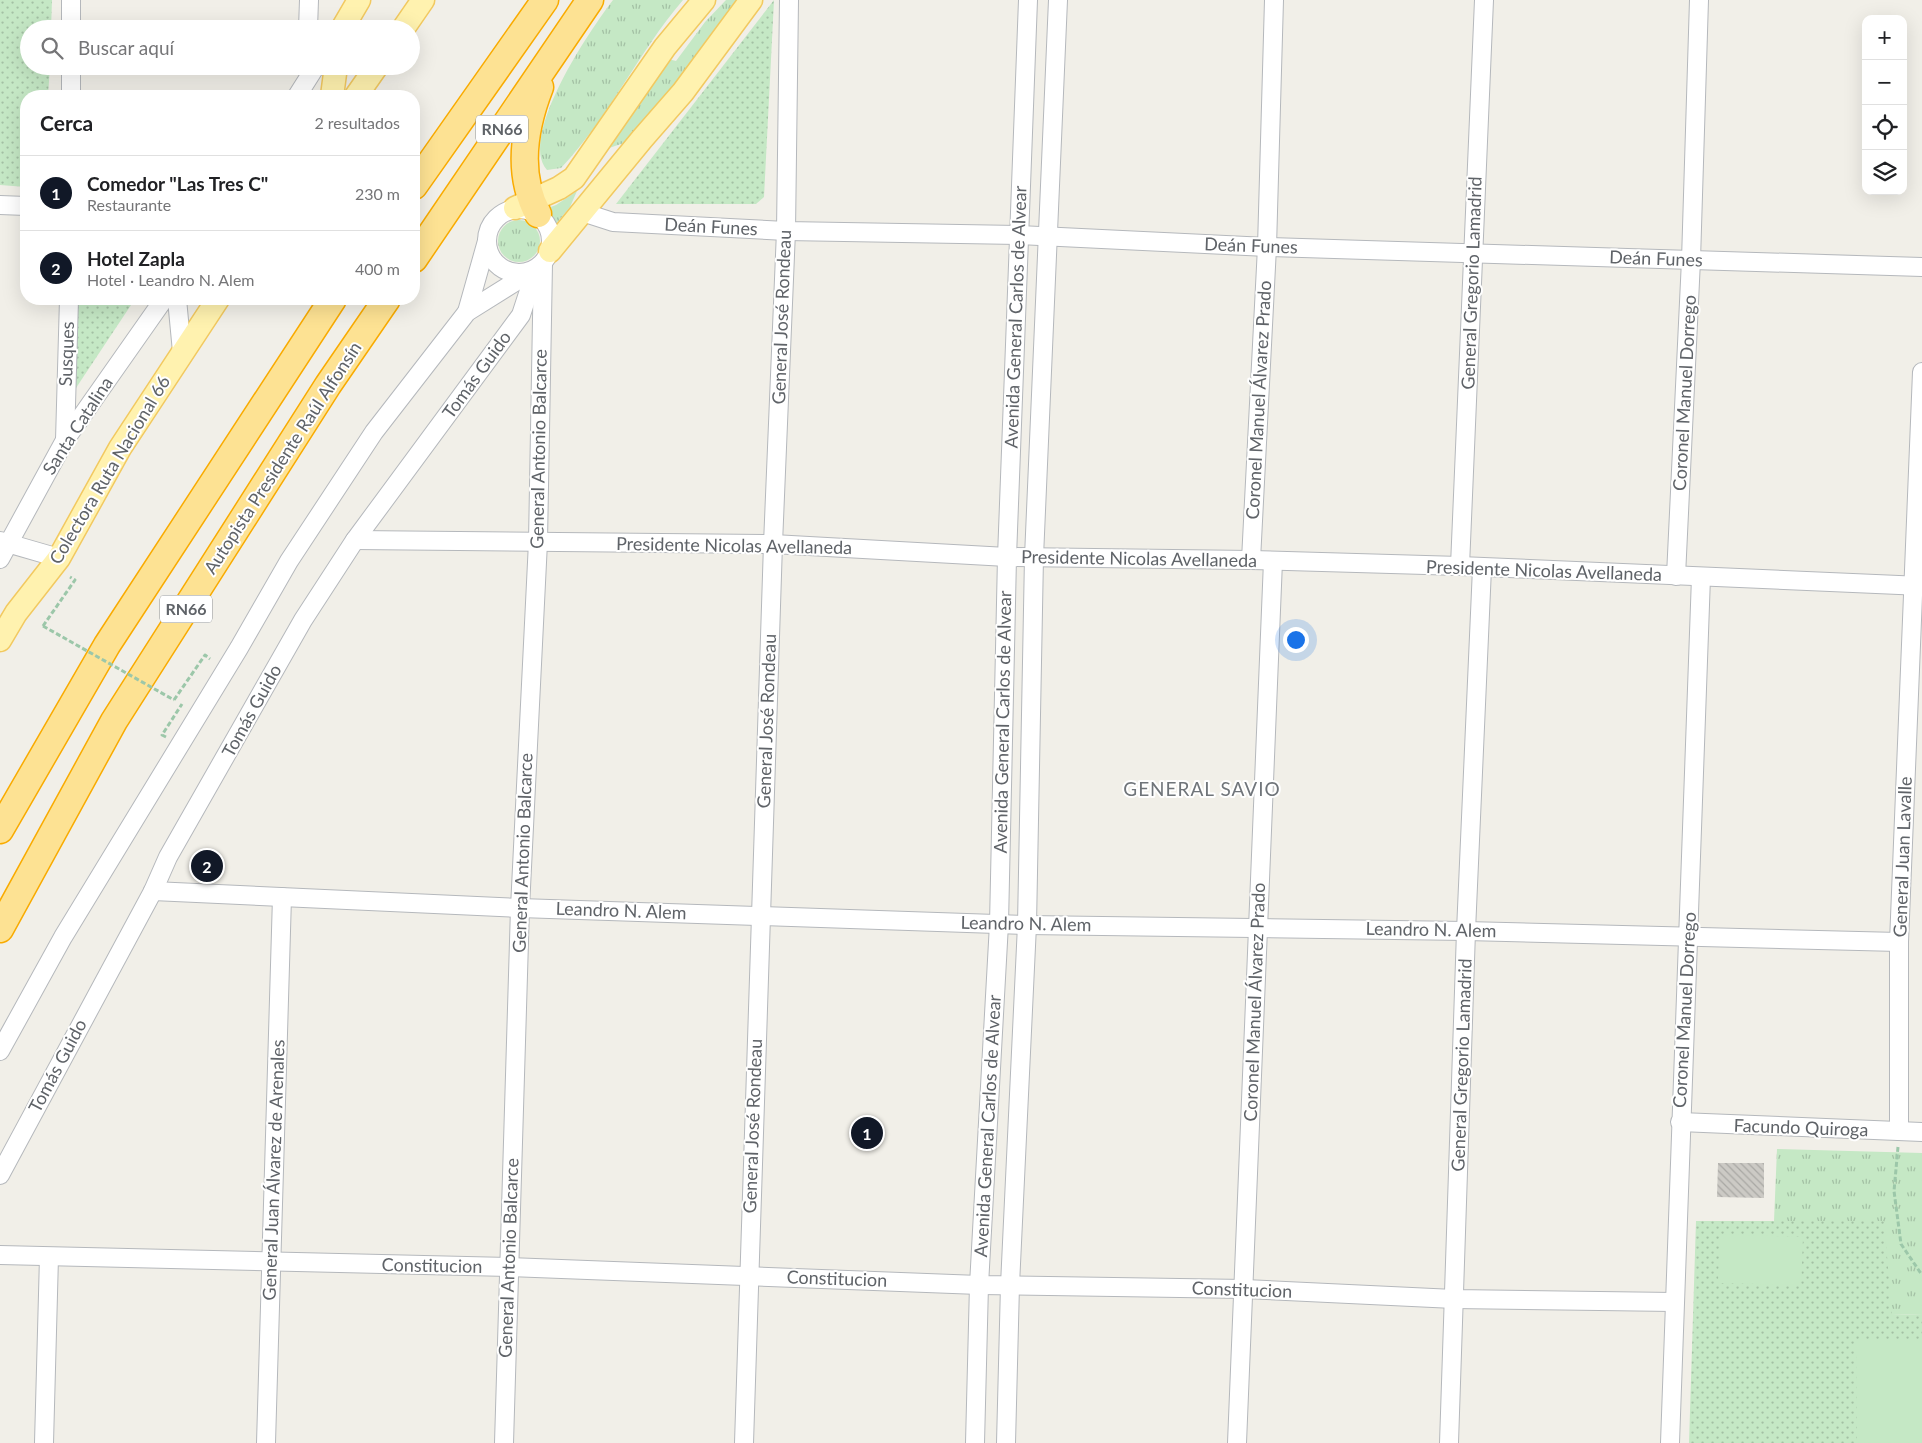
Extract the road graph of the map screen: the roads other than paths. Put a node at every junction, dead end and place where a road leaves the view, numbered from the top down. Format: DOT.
graph roads {
  1 [pos="71,0"];
  2 [pos="308,0"];
  3 [pos="359,0"];
  4 [pos="423,0"];
  5 [pos="545,0"];
  6 [pos="590,0"];
  7 [pos="704,0"];
  8 [pos="751,0"];
  9 [pos="789,0"];
  10 [pos="1028,0"];
  11 [pos="1058,0"];
  12 [pos="1274,0"];
  13 [pos="1484,0"];
  14 [pos="1698,0"];
  15 [pos="71,20"];
  16 [pos="308,20"];
  17 [pos="347,20"];
  18 [pos="409,20"];
  19 [pos="552,55"];
  20 [pos="71,75"];
  21 [pos="308,75"];
  22 [pos="335,75"];
  23 [pos="371,75"];
  24 [pos="71,90"];
  25 [pos="300,90"];
  26 [pos="333,90"];
  27 [pos="360,90"];
  28 [pos="524,163"];
  29 [pos="420,177"];
  30 [pos="559,188"];
  31 [pos="0,205"];
  32 [pos="20,206"];
  33 [pos="528,208"];
  34 [pos="582,212"];
  35 [pos="786,231"];
  36 [pos="1019,235"];
  37 [pos="1048,236"];
  38 [pos="487,240"];
  39 [pos="1268,247"];
  40 [pos="420,250"];
  41 [pos="1474,253"];
  42 [pos="1691,260"];
  43 [pos="540,264"];
  44 [pos="1922,267"];
  45 [pos="69,305"];
  46 [pos="160,305"];
  47 [pos="178,305"];
  48 [pos="214,305"];
  49 [pos="330,305"];
  50 [pos="382,305"];
  51 [pos="467,312"];
  52 [pos="182,352"];
  53 [pos="1922,372"];
  54 [pos="65,440"];
  55 [pos="355,540"];
  56 [pos="4,542"];
  57 [pos="538,542"];
  58 [pos="773,544"];
  59 [pos="1007,557"];
  60 [pos="1034,557"];
  61 [pos="0,559"];
  62 [pos="1251,560"];
  63 [pos="1274,561"];
  64 [pos="1460,566"];
  65 [pos="63,567"];
  66 [pos="1482,568"];
  67 [pos="1676,576"];
  68 [pos="1701,577"];
  69 [pos="1917,586"];
  70 [pos="0,640"];
  71 [pos="1916,692"];
  72 [pos="0,830"];
  73 [pos="153,891"];
  74 [pos="282,897"];
  75 [pos="520,908"];
  76 [pos="760,916"];
  77 [pos="999,924"];
  78 [pos="1027,925"];
  79 [pos="1258,927"];
  80 [pos="0,929"];
  81 [pos="1466,931"];
  82 [pos="1689,936"];
  83 [pos="1899,942"];
  84 [pos="0,1051"];
  85 [pos="1680,1122"];
  86 [pos="1899,1132"];
  87 [pos="1922,1132"];
  88 [pos="0,1176"];
  89 [pos="0,1255"];
  90 [pos="50,1257"];
  91 [pos="272,1263"];
  92 [pos="509,1267"];
  93 [pos="748,1275"];
  94 [pos="979,1285"];
  95 [pos="1010,1285"];
  96 [pos="1244,1289"];
  97 [pos="1454,1299"];
  98 [pos="1674,1302"];
  99 [pos="44,1443"];
  100 [pos="266,1443"];
  101 [pos="504,1443"];
  102 [pos="744,1443"];
  103 [pos="975,1443"];
  104 [pos="1006,1443"];
  105 [pos="1236,1443"];
  106 [pos="1449,1443"];
  107 [pos="1670,1443"];
  1 -- 15 [label="street"];
  2 -- 16 [label="street"];
  3 -- 17 [label="main road"];
  4 -- 18 [label="main road"];
  5 -- 29 [label="highway, RN66"];
  6 -- 19 [label="highway, RN66"];
  7 -- 30 [label="main road"];
  8 -- 34 [label="main road"];
  9 -- 35 [label="street, General José Rondeau"];
  10 -- 36 [label="street, Avenida General Carlos de Alvear"];
  11 -- 37 [label="street, Avenida General Carlos de Alvear"];
  12 -- 39 [label="street, Coronel Manuel Álvarez Prado"];
  13 -- 41 [label="street, General Gregorio Lamadrid"];
  14 -- 42 [label="street, Coronel Manuel Dorrego"];
  19 -- 28 [label="highway"];
  19 -- 40 [label="highway, RN66"];
  20 -- 24 [label="street"];
  21 -- 25 [label="street"];
  22 -- 26 [label="main road"];
  23 -- 27 [label="main road"];
  28 -- 30 [label="main road"];
  28 -- 33 [label="highway"];
  30 -- 33 [label="main road"];
  31 -- 32 [label="street"];
  33 -- 38 [label="street"];
  33 -- 43 [label="street"];
  34 -- 35 [label="street, Deán Funes"];
  34 -- 43 [label="main road"];
  35 -- 36 [label="street, Deán Funes"];
  35 -- 58 [label="street, General José Rondeau"];
  36 -- 37 [label="street, Deán Funes"];
  36 -- 59 [label="street, Avenida General Carlos de Alvear"];
  37 -- 39 [label="street, Deán Funes"];
  37 -- 60 [label="street, Avenida General Carlos de Alvear"];
  38 -- 43 [label="street"];
  38 -- 51 [label="street"];
  39 -- 41 [label="street, Deán Funes"];
  39 -- 62 [label="street, Coronel Manuel Álvarez Prado"];
  41 -- 42 [label="street, Deán Funes"];
  41 -- 64 [label="street, General Gregorio Lamadrid"];
  42 -- 44 [label="street, Deán Funes"];
  42 -- 67 [label="street, Coronel Manuel Dorrego"];
  43 -- 51 [label="street"];
  43 -- 55 [label="street, Tomás Guido"];
  43 -- 57 [label="street, General Antonio Balcarce"];
  45 -- 54 [label="street, Susques"];
  46 -- 54 [label="street, Santa Catalina"];
  47 -- 52 [label="street"];
  48 -- 52 [label="main road, Colectora Ruta Nacional 66"];
  49 -- 72 [label="highway, RN66"];
  50 -- 80 [label="highway, Autopista Presidente Raúl Alfonsín / RN66"];
  51 -- 84 [label="street"];
  52 -- 65 [label="main road, Colectora Ruta Nacional 66"];
  53 -- 69 [label="street, General Juan Lavalle"];
  54 -- 56 [label="street, Santa Catalina"];
  55 -- 57 [label="street, Presidente Nicolas Avellaneda"];
  55 -- 73 [label="street, Tomás Guido"];
  56 -- 61 [label="street, Santa Catalina"];
  56 -- 65 [label="street"];
  57 -- 58 [label="street, Presidente Nicolas Avellaneda"];
  57 -- 75 [label="street, General Antonio Balcarce"];
  58 -- 59 [label="street, Presidente Nicolas Avellaneda"];
  58 -- 76 [label="street, General José Rondeau"];
  59 -- 60 [label="street, Presidente Nicolas Avellaneda"];
  59 -- 77 [label="street, Avenida General Carlos de Alvear"];
  60 -- 62 [label="street, Presidente Nicolas Avellaneda"];
  60 -- 78 [label="street, Avenida General Carlos de Alvear"];
  62 -- 63 [label="street, Presidente Nicolas Avellaneda"];
  63 -- 64 [label="street, Presidente Nicolas Avellaneda"];
  63 -- 79 [label="street, Coronel Manuel Álvarez Prado"];
  64 -- 66 [label="street, Presidente Nicolas Avellaneda"];
  65 -- 70 [label="main road, Colectora Ruta Nacional 66"];
  66 -- 67 [label="street, Presidente Nicolas Avellaneda"];
  66 -- 81 [label="street, General Gregorio Lamadrid"];
  67 -- 68 [label="street, Presidente Nicolas Avellaneda"];
  68 -- 69 [label="street, Presidente Nicolas Avellaneda"];
  68 -- 82 [label="street, Coronel Manuel Dorrego"];
  69 -- 71 [label="street, General Juan Lavalle"];
  71 -- 83 [label="street, General Juan Lavalle"];
  73 -- 74 [label="street, Leandro N. Alem"];
  73 -- 88 [label="street, Tomás Guido"];
  74 -- 75 [label="street, Leandro N. Alem"];
  74 -- 91 [label="street, General Juan Álvarez de Arenales"];
  75 -- 76 [label="street, Leandro N. Alem"];
  75 -- 92 [label="street, General Antonio Balcarce"];
  76 -- 77 [label="street, Leandro N. Alem"];
  76 -- 93 [label="street, General José Rondeau"];
  77 -- 78 [label="street, Leandro N. Alem"];
  77 -- 94 [label="street, Avenida General Carlos de Alvear"];
  78 -- 79 [label="street, Leandro N. Alem"];
  78 -- 95 [label="street, Avenida General Carlos de Alvear"];
  79 -- 81 [label="street, Leandro N. Alem"];
  79 -- 96 [label="street, Coronel Manuel Álvarez Prado"];
  81 -- 82 [label="street, Leandro N. Alem"];
  81 -- 97 [label="street, General Gregorio Lamadrid"];
  82 -- 83 [label="street, Leandro N. Alem"];
  82 -- 85 [label="street, Coronel Manuel Dorrego"];
  83 -- 86 [label="street, General Juan Lavalle"];
  85 -- 86 [label="street, Facundo Quiroga"];
  85 -- 98 [label="street, Coronel Manuel Dorrego"];
  86 -- 87 [label="street, Facundo Quiroga"];
  89 -- 90 [label="street, Constitucion"];
  90 -- 91 [label="street, Constitucion"];
  90 -- 99 [label="street"];
  91 -- 92 [label="street, Constitucion"];
  91 -- 100 [label="street, General Juan Álvarez de Arenales"];
  92 -- 93 [label="street, Constitucion"];
  92 -- 101 [label="street, General Antonio Balcarce"];
  93 -- 94 [label="street, Constitucion"];
  93 -- 102 [label="street, General José Rondeau"];
  94 -- 95 [label="street, Constitucion"];
  94 -- 103 [label="street, Avenida General Carlos de Alvear"];
  95 -- 96 [label="street, Constitucion"];
  95 -- 104 [label="street, Avenida General Carlos de Alvear"];
  96 -- 97 [label="street, Constitucion"];
  96 -- 105 [label="street, Coronel Manuel Álvarez Prado"];
  97 -- 98 [label="street, Constitucion"];
  97 -- 106 [label="street, General Gregorio Lamadrid"];
  98 -- 107 [label="street, Coronel Manuel Dorrego"];
}
